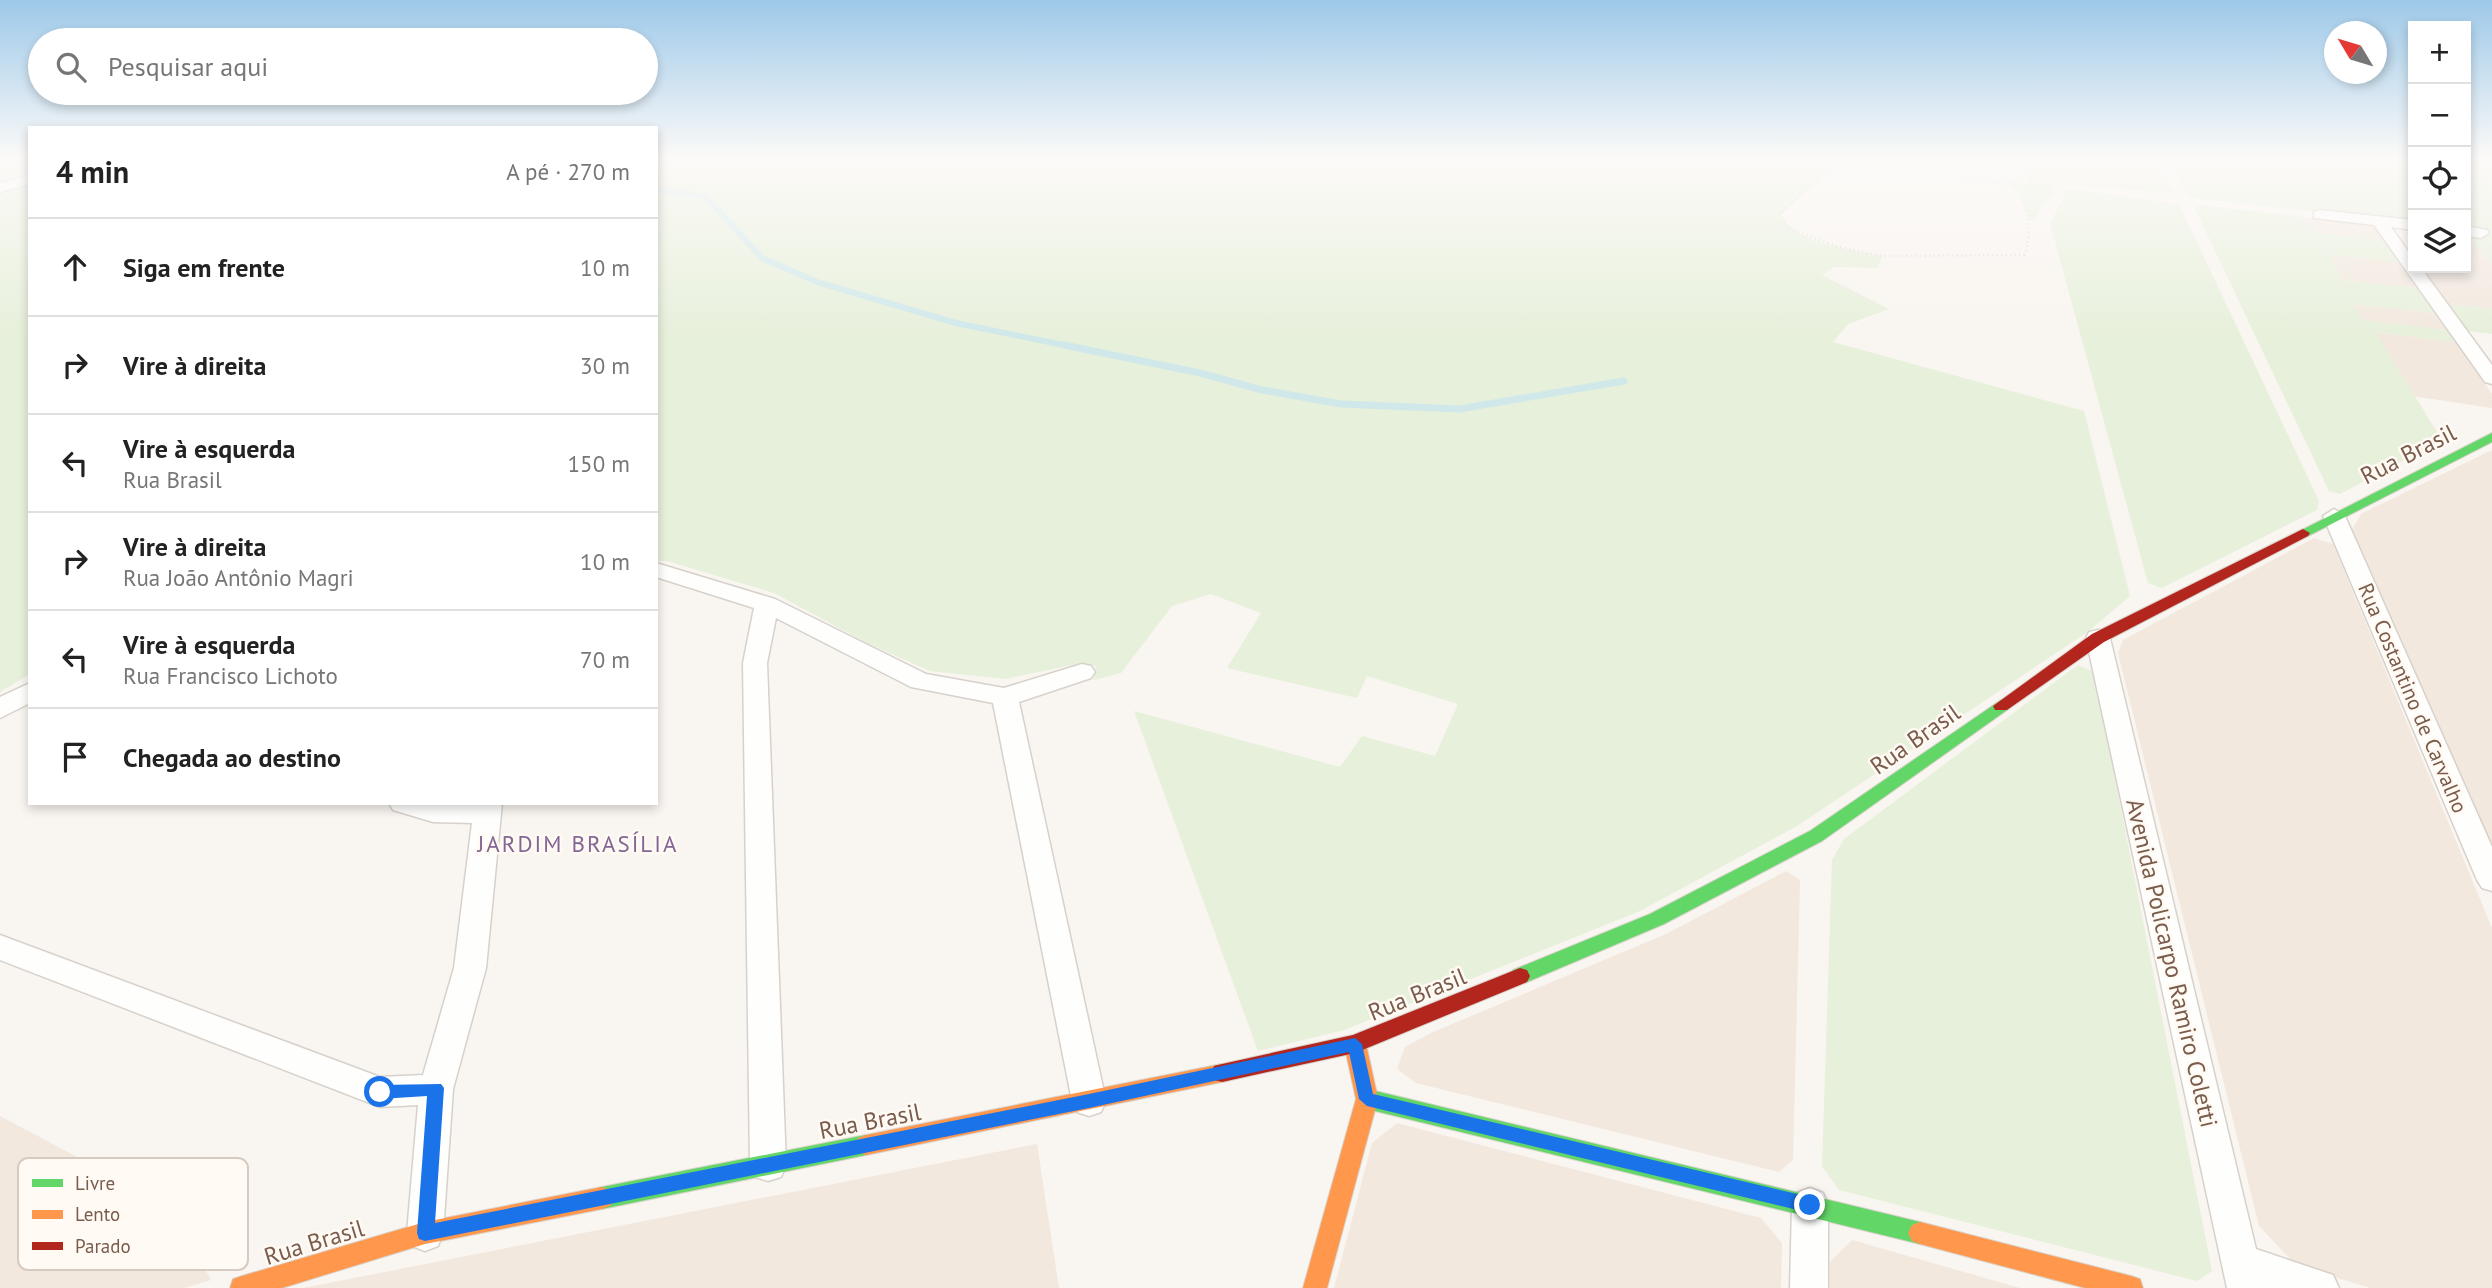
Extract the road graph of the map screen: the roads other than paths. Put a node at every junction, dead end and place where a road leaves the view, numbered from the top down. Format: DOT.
graph roads {
  1 [pos="2337,217"];
  2 [pos="2379,222"];
  3 [pos="2408,225"];
  4 [pos="2492,378"];
  5 [pos="2492,437"];
  6 [pos="2334,516"];
  7 [pos="658,571"];
  8 [pos="767,604"];
  9 [pos="2098,638"];
  10 [pos="1082,671"];
  11 [pos="28,693"];
  12 [pos="1005,697"];
  13 [pos="0,709"];
  14 [pos="410,805"];
  15 [pos="487,808"];
  16 [pos="2492,880"];
  17 [pos="0,947"];
  18 [pos="1355,1044"];
  19 [pos="436,1088"];
  20 [pos="1367,1099"];
  21 [pos="1089,1101"];
  22 [pos="768,1165"];
  23 [pos="1810,1205"];
  24 [pos="425,1233"];
  25 [pos="2243,1276"];
  26 [pos="242,1288"];
  27 [pos="1315,1288"];
  28 [pos="1809,1288"];
  29 [pos="2131,1288"];
  30 [pos="2320,1288"];
  1 -- 2 [label="street"];
  2 -- 3 [label="street"];
  2 -- 4 [label="street"];
  5 -- 6 [label="street, Rua Brasil"];
  6 -- 9 [label="street, Rua Brasil"];
  6 -- 16 [label="street, Rua Costantino de Carvalho"];
  7 -- 8 [label="street"];
  8 -- 12 [label="street"];
  8 -- 22 [label="street"];
  9 -- 18 [label="street, Rua Brasil"];
  9 -- 25 [label="street, Avenida Policarpo Ramiro Coletti"];
  10 -- 12 [label="street"];
  11 -- 13 [label="street"];
  12 -- 21 [label="street"];
  14 -- 15 [label="street"];
  15 -- 19 [label="street"];
  17 -- 19 [label="street"];
  18 -- 20 [label="street"];
  18 -- 21 [label="street, Rua Brasil"];
  19 -- 24 [label="street"];
  20 -- 23 [label="street"];
  20 -- 27 [label="street"];
  21 -- 22 [label="street, Rua Brasil"];
  22 -- 24 [label="street, Rua Brasil"];
  23 -- 28 [label="street"];
  23 -- 29 [label="street"];
  24 -- 26 [label="street, Rua Brasil"];
  25 -- 30 [label="street"];
}
